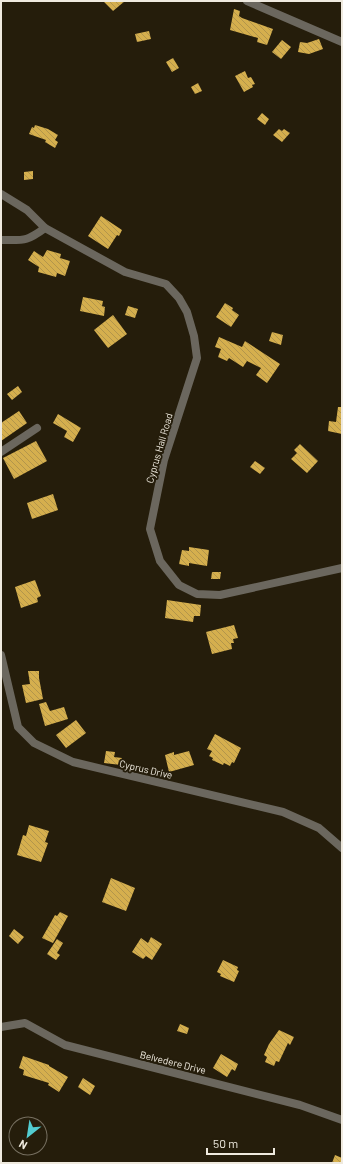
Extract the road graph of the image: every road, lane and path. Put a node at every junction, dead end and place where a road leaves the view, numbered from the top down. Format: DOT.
graph roads {
  1 [pos="247,1"];
  2 [pos="342,42"];
  3 [pos="1,194"];
  4 [pos="45,228"];
  5 [pos="1,240"];
  6 [pos="37,428"];
  7 [pos="1,452"];
  8 [pos="342,568"];
  9 [pos="1,656"];
  10 [pos="342,848"];
  11 [pos="1,1027"];
  12 [pos="342,1120"];
  1 -- 2 [label="street"];
  3 -- 4 [label="street, Cyprus Hall Road"];
  4 -- 5 [label="street"];
  4 -- 8 [label="street, Cyprus Hall Road"];
  6 -- 7 [label="street"];
  9 -- 10 [label="street, Cyprus Drive"];
  11 -- 12 [label="street, Belvedere Drive"];
}
